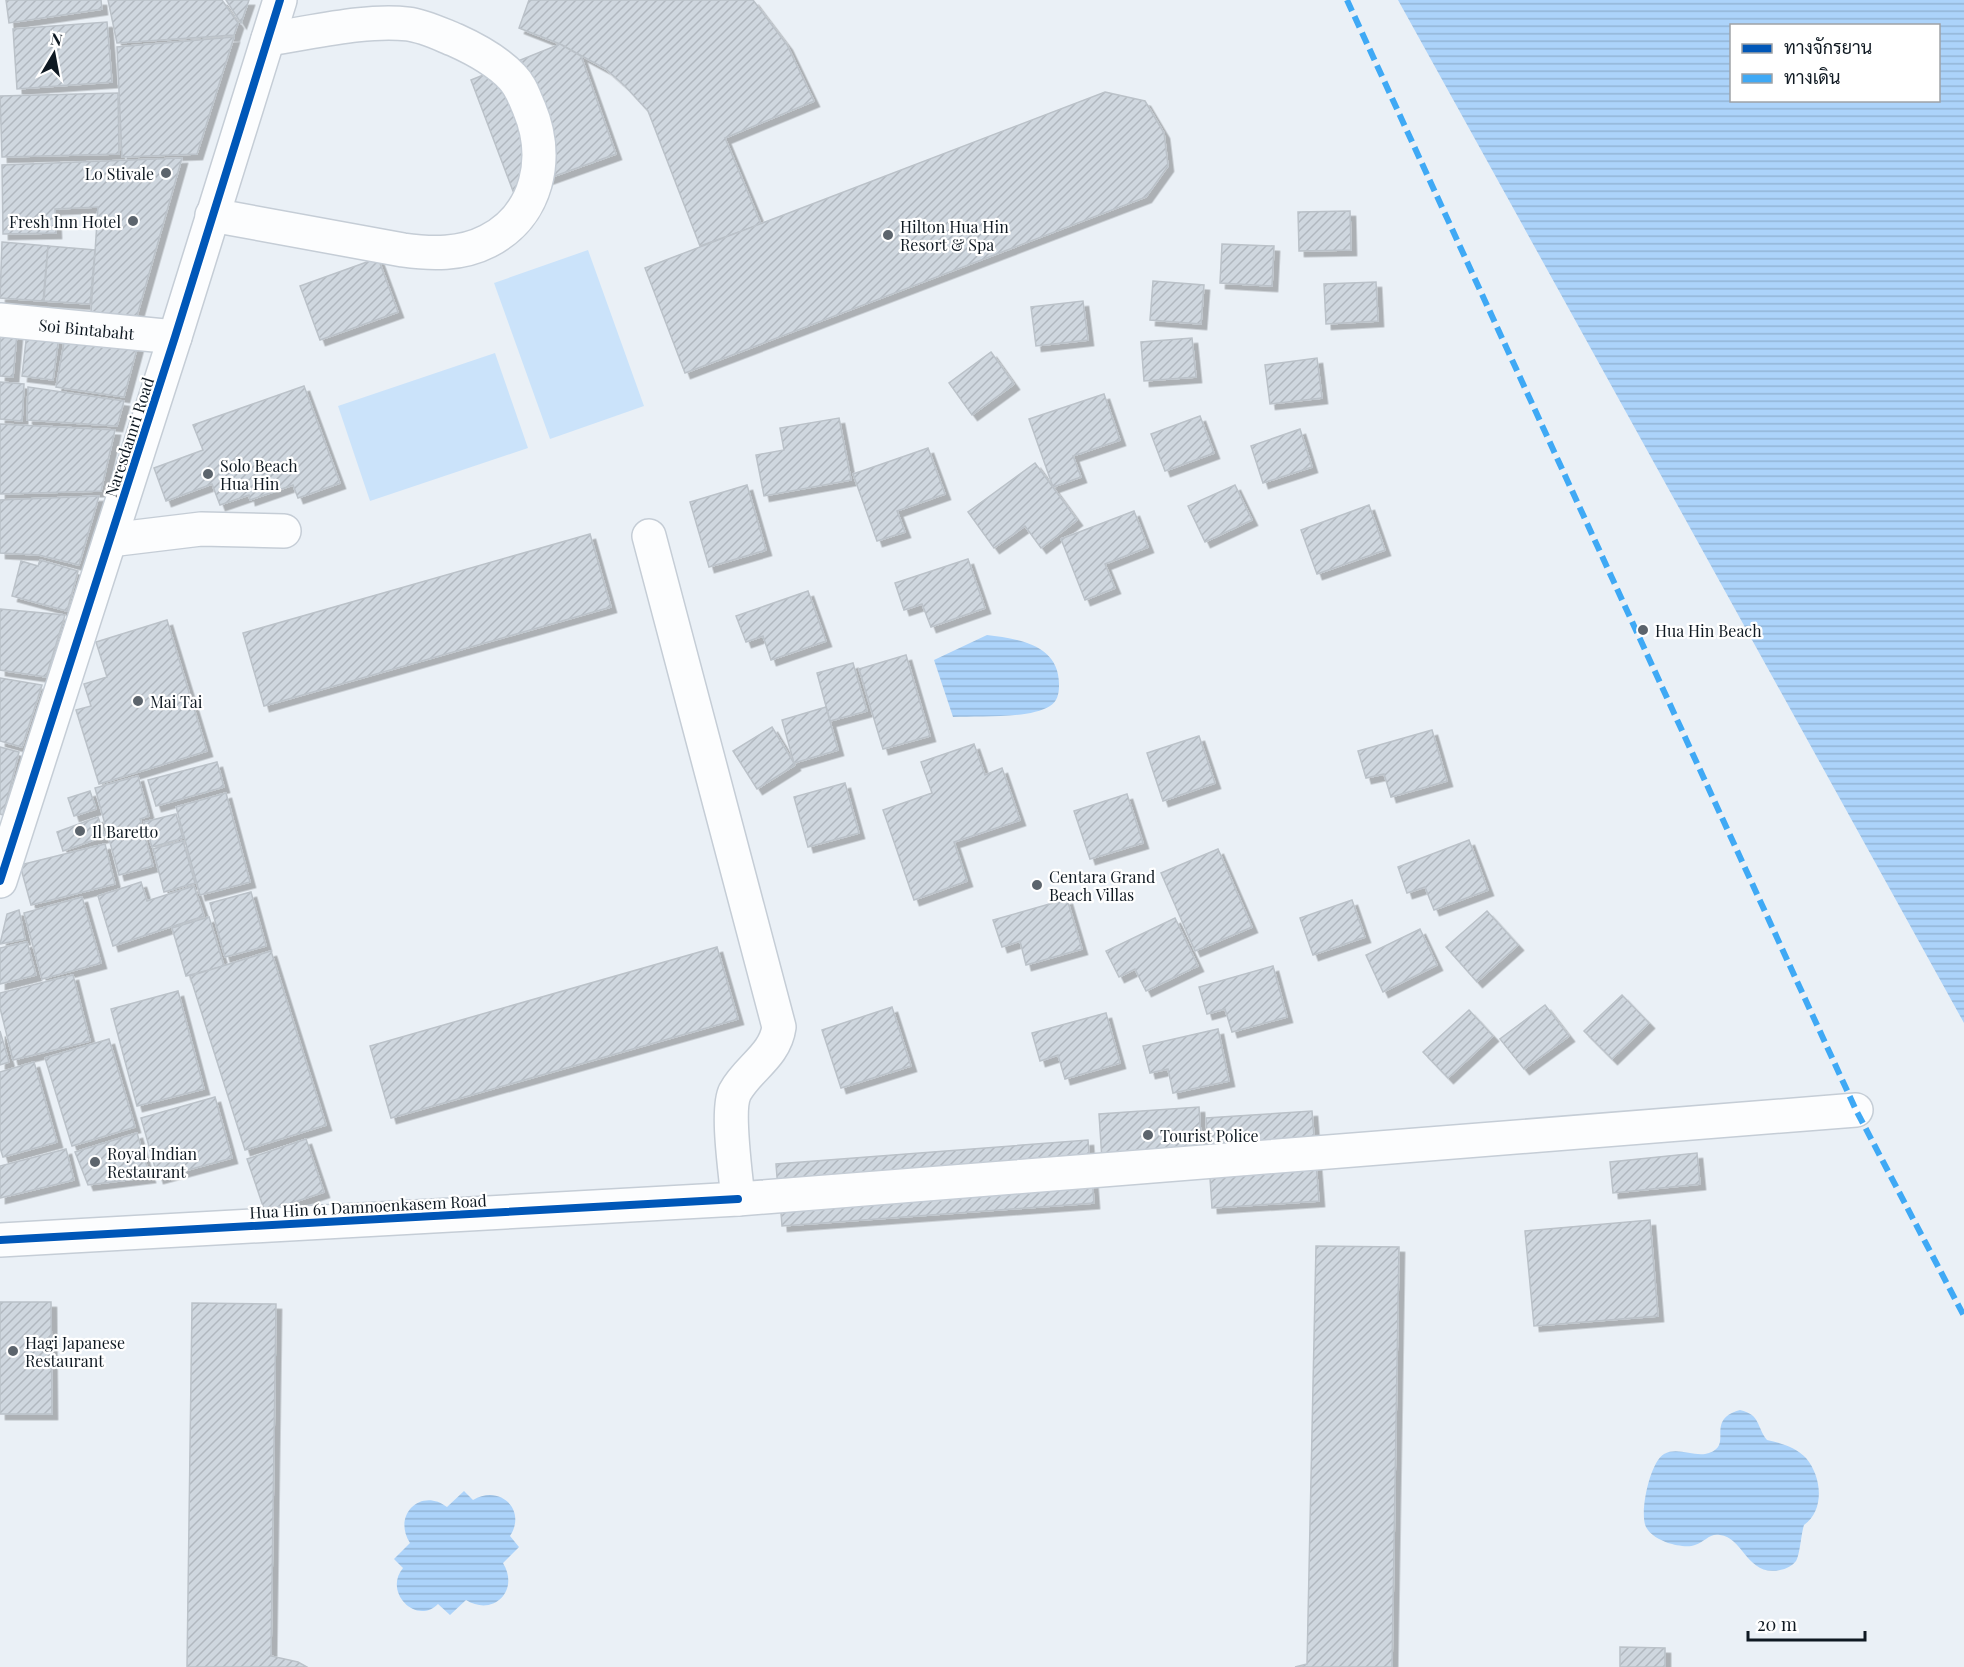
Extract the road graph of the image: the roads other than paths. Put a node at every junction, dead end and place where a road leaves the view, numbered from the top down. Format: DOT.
graph roads {
  1 [pos="280,0"];
  2 [pos="268,39"];
  3 [pos="212,215"];
  4 [pos="0,320"];
  5 [pos="175,338"];
  6 [pos="284,531"];
  7 [pos="650,536"];
  8 [pos="110,540"];
  9 [pos="2,864"];
  10 [pos="1856,1110"];
  11 [pos="738,1199"];
  12 [pos="0,1240"];
  1 -- 2 [label="street, Naresdamri Road"];
  2 -- 3 [label="street, Naresdamri Road"];
  2 -- 3 [label="street"];
  3 -- 5 [label="street, Naresdamri Road"];
  4 -- 5 [label="street, Soi Bintabaht"];
  5 -- 8 [label="street, Naresdamri Road"];
  6 -- 8 [label="street"];
  7 -- 11 [label="street"];
  8 -- 9 [label="street, Naresdamri Road"];
  10 -- 11 [label="street, Hua Hin 61 Damnoenkasem Road"];
  11 -- 12 [label="street, Hua Hin 61 Damnoenkasem Road"];
}
